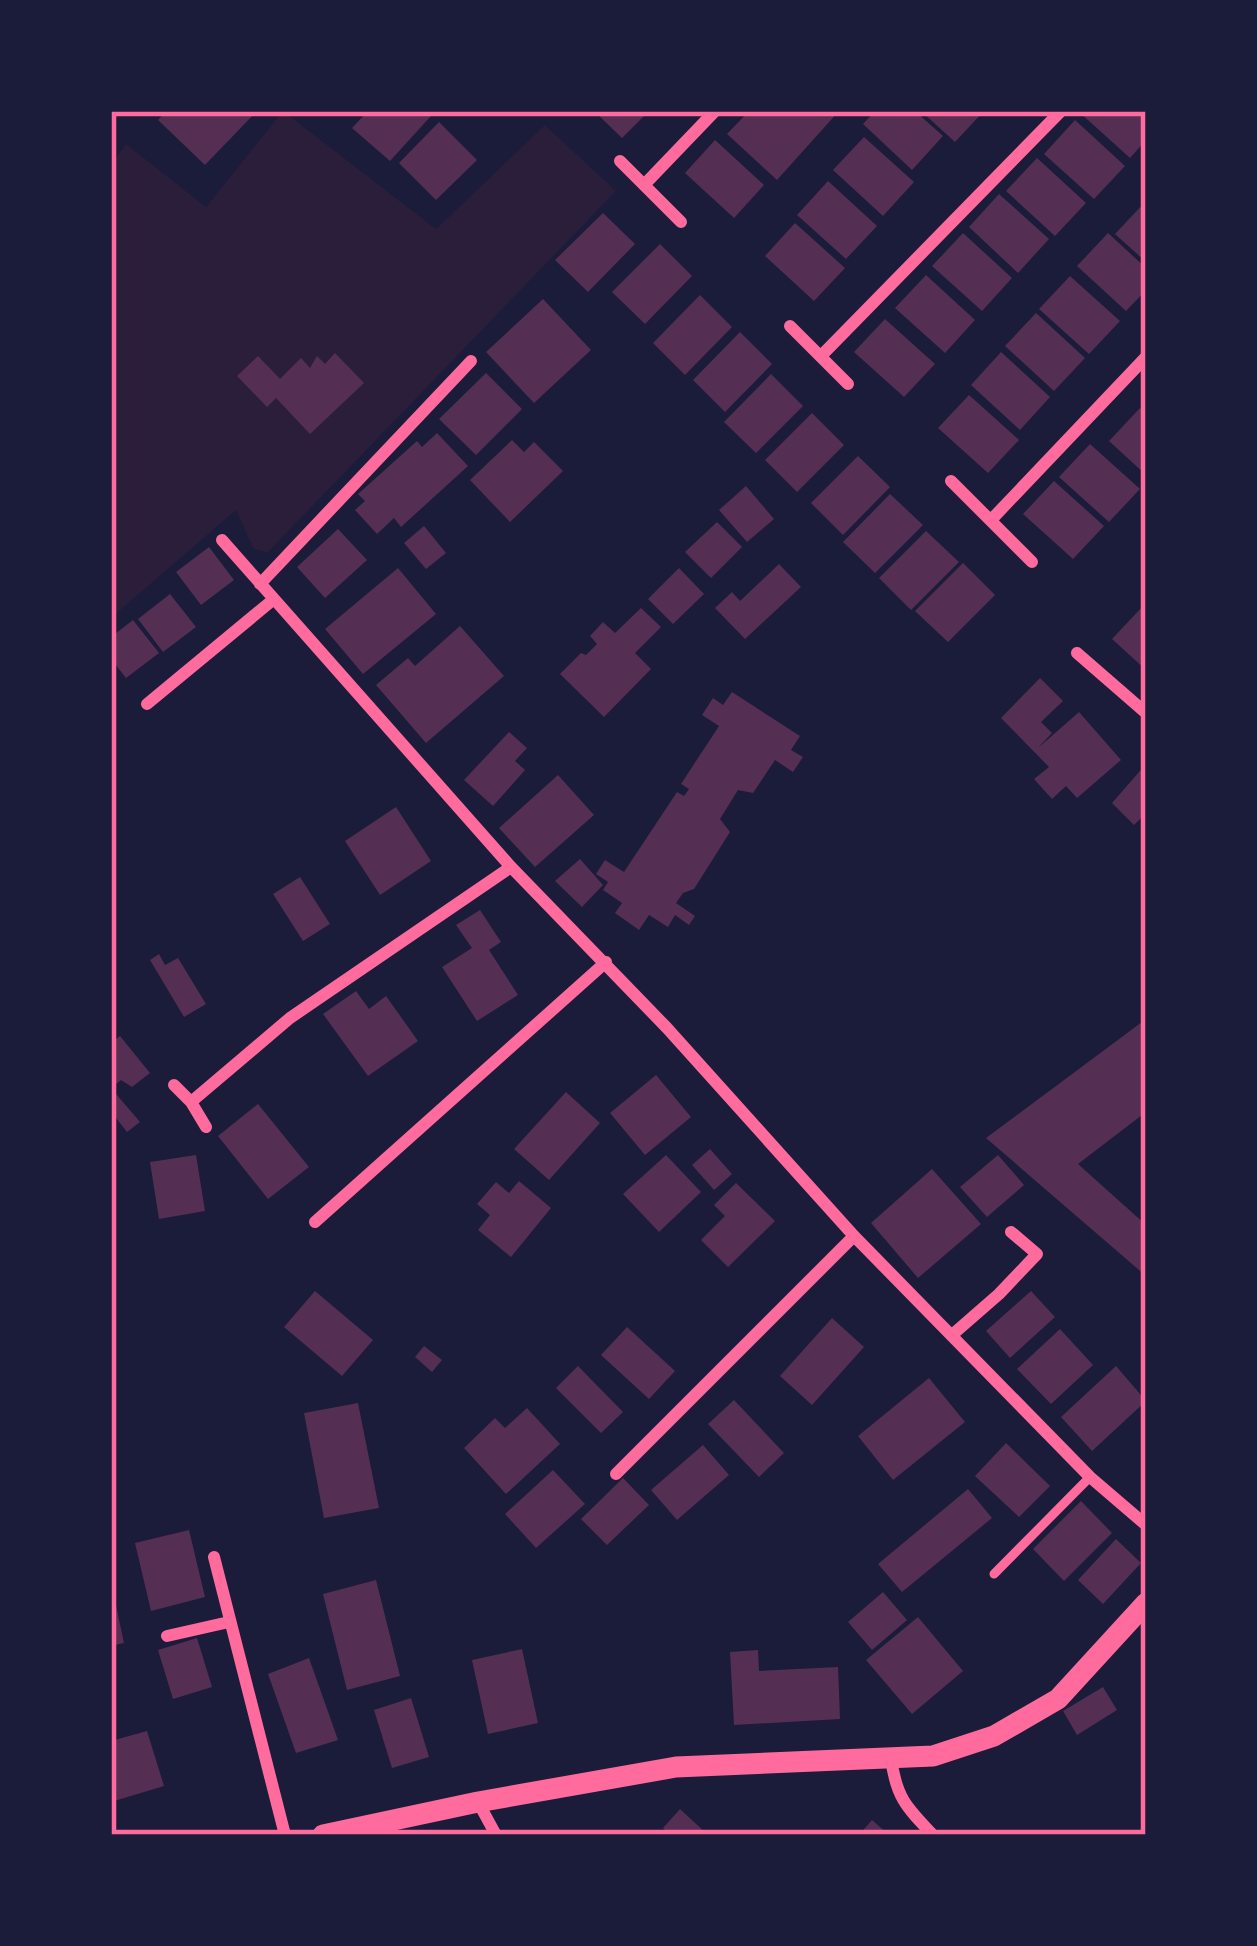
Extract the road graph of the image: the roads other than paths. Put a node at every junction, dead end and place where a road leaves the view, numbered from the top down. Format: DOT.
graph roads {
  1 [pos="715,111"];
  2 [pos="1060,111"];
  3 [pos="620,161"];
  4 [pos="644,185"];
  5 [pos="681,223"];
  6 [pos="790,326"];
  7 [pos="820,356"];
  8 [pos="1146,358"];
  9 [pos="471,361"];
  10 [pos="848,384"];
  11 [pos="951,481"];
  12 [pos="992,520"];
  13 [pos="222,540"];
  14 [pos="1032,562"];
  15 [pos="260,584"];
  16 [pos="274,599"];
  17 [pos="1077,653"];
  18 [pos="147,704"];
  19 [pos="1146,713"];
  20 [pos="512,867"];
  21 [pos="606,962"];
  22 [pos="173,1085"];
  23 [pos="191,1102"];
  24 [pos="206,1127"];
  25 [pos="316,1222"];
  26 [pos="1011,1232"];
  27 [pos="854,1236"];
  28 [pos="952,1335"];
  29 [pos="616,1474"];
  30 [pos="1090,1477"];
  31 [pos="1146,1525"];
  32 [pos="214,1557"];
  33 [pos="994,1574"];
  34 [pos="1146,1603"];
  35 [pos="229,1622"];
  36 [pos="167,1636"];
  37 [pos="891,1758"];
  38 [pos="478,1802"];
  39 [pos="285,1835"];
  40 [pos="323,1835"];
  41 [pos="496,1835"];
  42 [pos="933,1835"];
  1 -- 4 [label="street"];
  2 -- 7 [label="street"];
  3 -- 4 [label="street"];
  4 -- 5 [label="street"];
  6 -- 7 [label="street"];
  7 -- 10 [label="street"];
  8 -- 12 [label="street"];
  9 -- 15 [label="street"];
  11 -- 12 [label="street"];
  12 -- 14 [label="street"];
  13 -- 15 [label="street"];
  15 -- 16 [label="street"];
  16 -- 18 [label="street"];
  16 -- 20 [label="street"];
  17 -- 19 [label="street"];
  20 -- 21 [label="street"];
  20 -- 23 [label="street"];
  21 -- 25 [label="street"];
  21 -- 27 [label="street"];
  22 -- 23 [label="street"];
  23 -- 24 [label="street"];
  26 -- 28 [label="street"];
  27 -- 28 [label="street"];
  27 -- 29 [label="street"];
  28 -- 30 [label="street"];
  30 -- 31 [label="street"];
  30 -- 33 [label="lane"];
  32 -- 35 [label="street"];
  34 -- 37 [label="street"];
  35 -- 36 [label="street"];
  35 -- 39 [label="street"];
  37 -- 38 [label="street"];
  37 -- 42 [label="street"];
  38 -- 40 [label="street"];
  38 -- 41 [label="street"];
}
